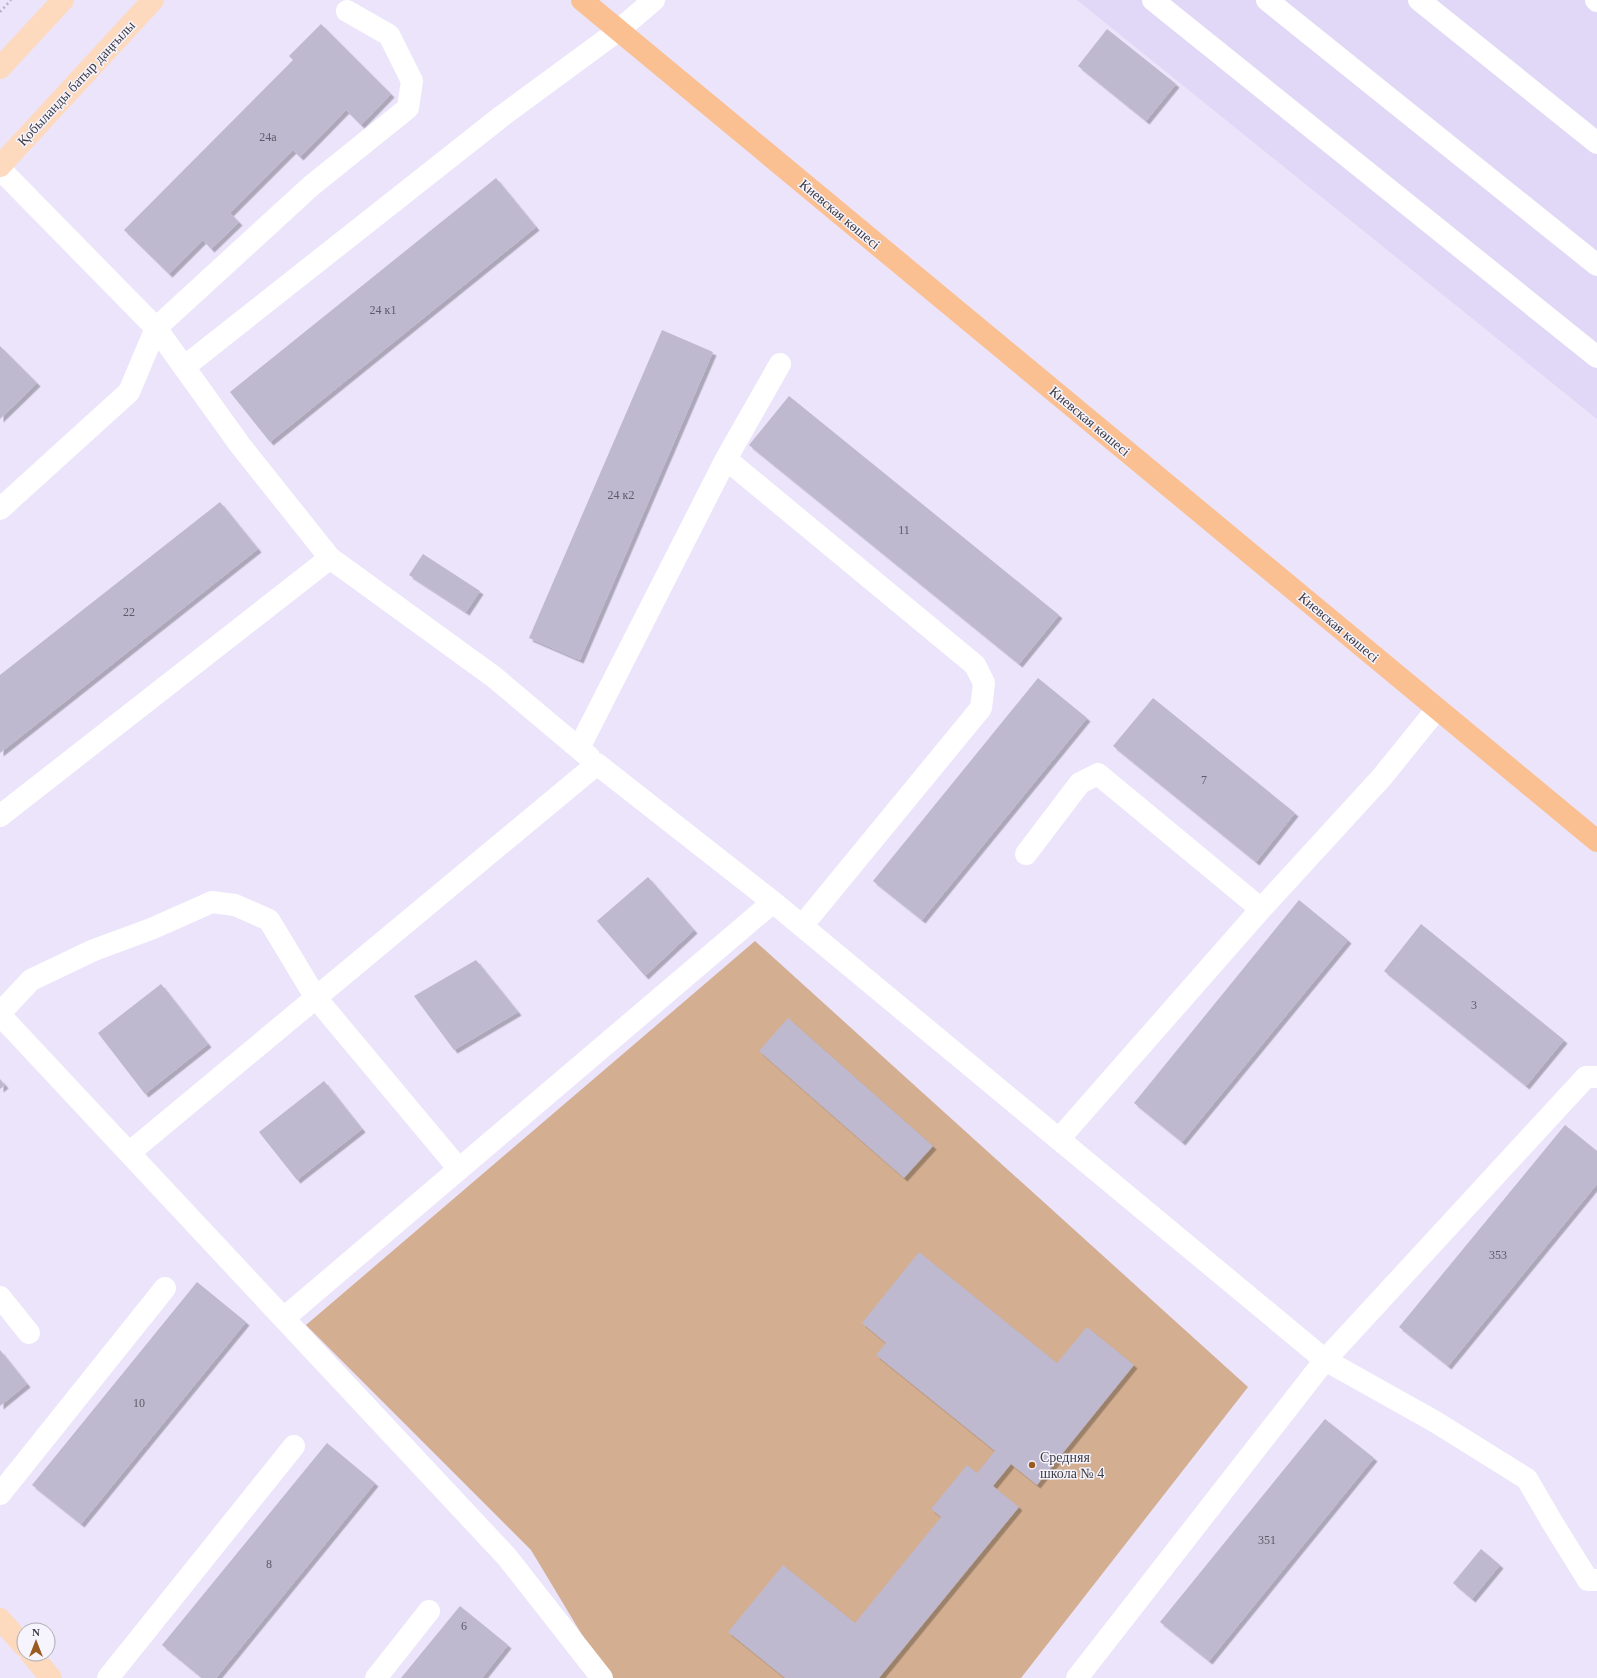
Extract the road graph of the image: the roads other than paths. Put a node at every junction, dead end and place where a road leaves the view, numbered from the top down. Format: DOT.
graph roads {
  1 [pos="63,0"];
  2 [pos="153,0"];
  3 [pos="582,0"];
  4 [pos="654,0"];
  5 [pos="1153,0"];
  6 [pos="1267,0"];
  7 [pos="1419,0"];
  8 [pos="347,11"];
  9 [pos="619,30"];
  10 [pos="0,68"];
  11 [pos="1597,143"];
  12 [pos="0,168"];
  13 [pos="1597,265"];
  14 [pos="156,328"];
  15 [pos="1597,357"];
  16 [pos="780,364"];
  17 [pos="184,367"];
  18 [pos="726,459"];
  19 [pos="0,509"];
  20 [pos="330,558"];
  21 [pos="1438,709"];
  22 [pos="578,748"];
  23 [pos="597,764"];
  24 [pos="0,816"];
  25 [pos="1597,841"];
  26 [pos="1026,854"];
  27 [pos="773,902"];
  28 [pos="1261,910"];
  29 [pos="802,926"];
  30 [pos="316,998"];
  31 [pos="0,1014"];
  32 [pos="1597,1077"];
  33 [pos="1059,1139"];
  34 [pos="129,1153"];
  35 [pos="459,1169"];
  36 [pos="165,1288"];
  37 [pos="0,1297"];
  38 [pos="284,1318"];
  39 [pos="29,1333"];
  40 [pos="1325,1360"];
  41 [pos="294,1446"];
  42 [pos="0,1494"];
  43 [pos="1597,1580"];
  44 [pos="430,1611"];
  45 [pos="0,1619"];
  46 [pos="16,1637"];
  47 [pos="38,1662"];
  48 [pos="52,1678"];
  49 [pos="108,1678"];
  50 [pos="376,1678"];
  51 [pos="602,1678"];
  52 [pos="1077,1678"];
  1 -- 10 [label="main road"];
  2 -- 12 [label="main road, Қобыланды батыр даңғылы"];
  3 -- 9 [label="highway, Киевская көшесі"];
  4 -- 9 [label="lane"];
  5 -- 15 [label="lane"];
  6 -- 13 [label="lane"];
  7 -- 11 [label="lane"];
  8 -- 14 [label="lane"];
  9 -- 17 [label="lane"];
  9 -- 21 [label="highway, Киевская көшесі"];
  12 -- 14 [label="lane"];
  14 -- 17 [label="lane"];
  14 -- 19 [label="lane"];
  16 -- 18 [label="lane"];
  17 -- 20 [label="lane"];
  18 -- 22 [label="lane"];
  18 -- 29 [label="lane"];
  20 -- 22 [label="lane"];
  20 -- 24 [label="lane"];
  21 -- 25 [label="highway, Киевская көшесі"];
  21 -- 28 [label="lane"];
  22 -- 23 [label="lane"];
  23 -- 27 [label="lane"];
  23 -- 30 [label="lane"];
  26 -- 28 [label="lane"];
  27 -- 29 [label="lane"];
  27 -- 35 [label="lane"];
  28 -- 33 [label="lane"];
  29 -- 33 [label="lane"];
  30 -- 31 [label="lane"];
  30 -- 34 [label="lane"];
  30 -- 35 [label="lane"];
  31 -- 34 [label="lane"];
  32 -- 40 [label="lane"];
  33 -- 40 [label="lane"];
  34 -- 38 [label="lane"];
  35 -- 38 [label="lane"];
  36 -- 42 [label="lane"];
  37 -- 39 [label="lane"];
  38 -- 51 [label="lane"];
  40 -- 43 [label="lane"];
  40 -- 52 [label="lane"];
  41 -- 49 [label="lane"];
  44 -- 50 [label="lane"];
  45 -- 46 [label="main road"];
  47 -- 48 [label="main road"];
}
